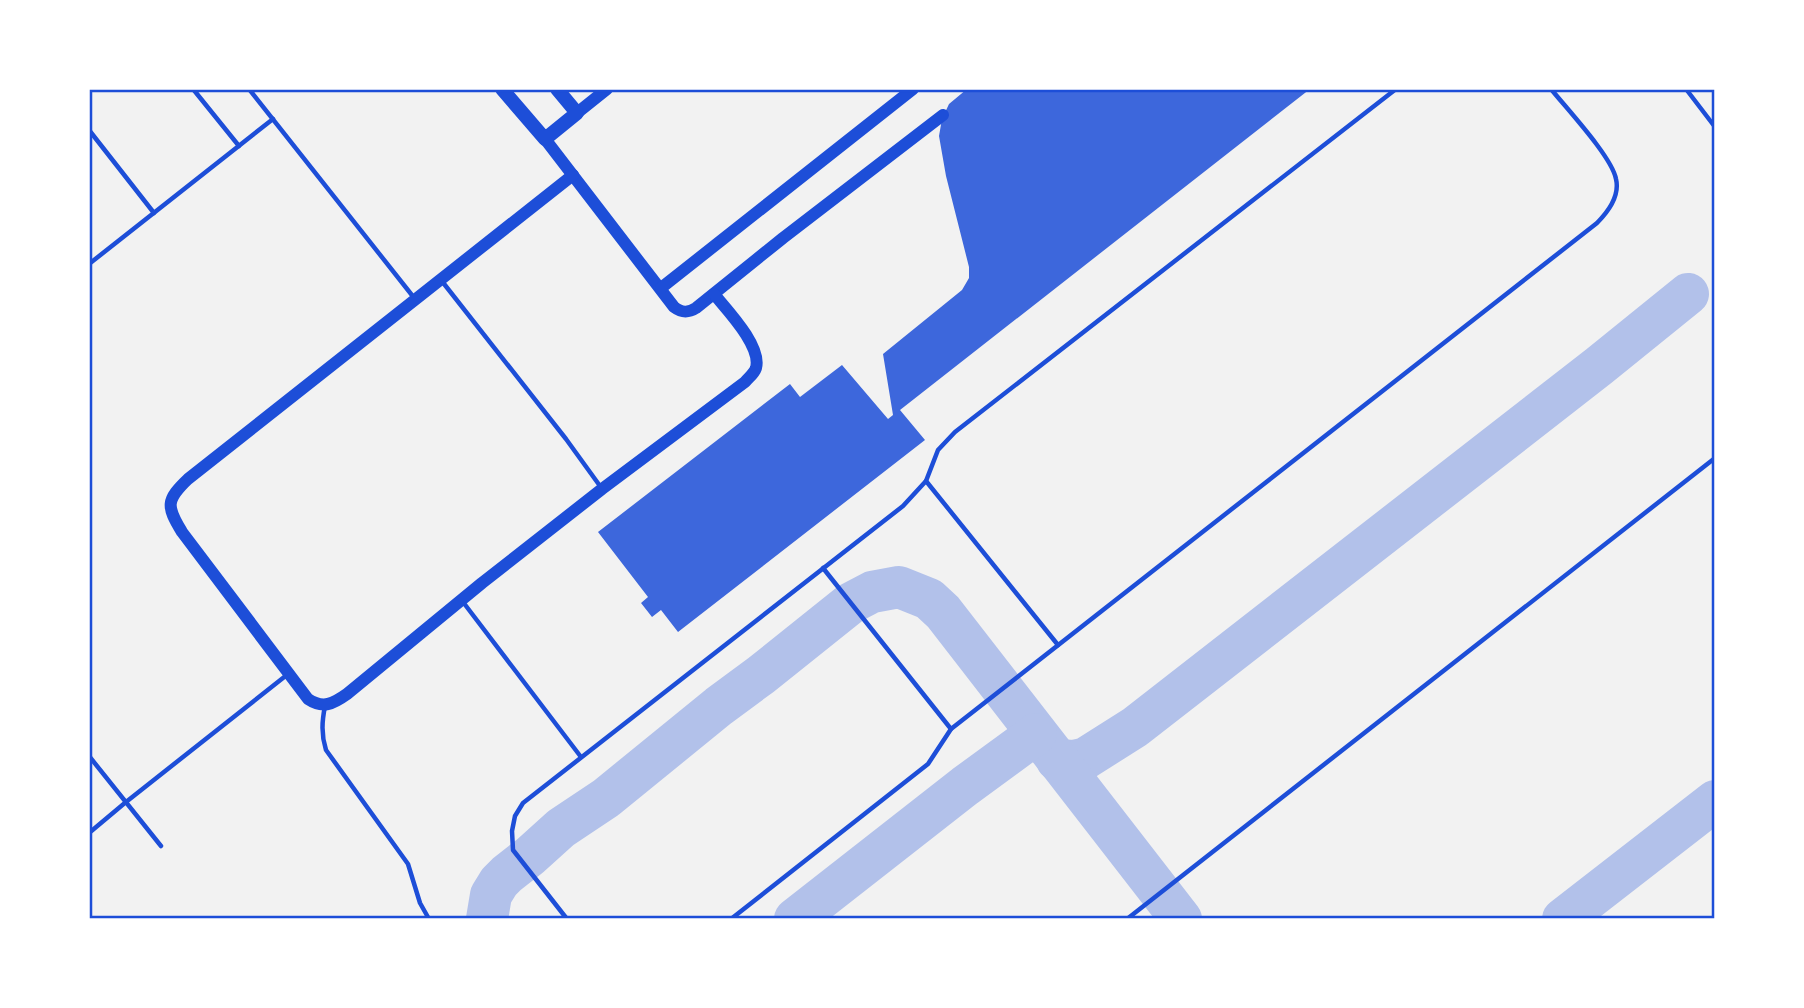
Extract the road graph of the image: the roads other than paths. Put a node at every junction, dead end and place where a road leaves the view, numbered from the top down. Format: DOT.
graph roads {
  1 [pos="193,89"];
  2 [pos="250,89"];
  3 [pos="502,89"];
  4 [pos="556,89"];
  5 [pos="607,89"];
  6 [pos="913,89"];
  7 [pos="1396,89"];
  8 [pos="1551,89"];
  9 [pos="1685,89"];
  10 [pos="577,113"];
  11 [pos="943,115"];
  12 [pos="273,119"];
  13 [pos="1715,127"];
  14 [pos="89,130"];
  15 [pos="545,139"];
  16 [pos="239,146"];
  17 [pos="573,175"];
  18 [pos="154,213"];
  19 [pos="89,264"];
  20 [pos="440,279"];
  21 [pos="661,288"];
  22 [pos="715,294"];
  23 [pos="416,300"];
  24 [pos="1715,458"];
  25 [pos="926,481"];
  26 [pos="602,489"];
  27 [pos="823,568"];
  28 [pos="461,600"];
  29 [pos="1059,645"];
  30 [pos="288,674"];
  31 [pos="326,705"];
  32 [pos="951,729"];
  33 [pos="89,756"];
  34 [pos="581,757"];
  35 [pos="126,802"];
  36 [pos="89,833"];
  37 [pos="161,846"];
  38 [pos="429,919"];
  39 [pos="567,919"];
  40 [pos="731,919"];
  41 [pos="1127,919"];
  1 -- 16 [label="lane"];
  2 -- 12 [label="lane"];
  3 -- 15 [label="main road"];
  4 -- 10 [label="main road"];
  5 -- 10 [label="street"];
  6 -- 21 [label="street"];
  7 -- 25 [label="lane"];
  8 -- 29 [label="lane"];
  9 -- 13 [label="lane"];
  10 -- 15 [label="main road"];
  11 -- 22 [label="street"];
  12 -- 16 [label="lane"];
  12 -- 23 [label="lane"];
  14 -- 18 [label="lane"];
  15 -- 17 [label="street"];
  16 -- 18 [label="lane"];
  17 -- 20 [label="street"];
  17 -- 21 [label="street"];
  18 -- 19 [label="lane"];
  20 -- 23 [label="street"];
  20 -- 26 [label="lane"];
  21 -- 22 [label="street"];
  22 -- 26 [label="street"];
  23 -- 30 [label="street"];
  24 -- 41 [label="lane"];
  25 -- 27 [label="lane"];
  25 -- 29 [label="lane"];
  26 -- 28 [label="street"];
  27 -- 32 [label="lane"];
  27 -- 34 [label="lane"];
  28 -- 31 [label="street"];
  28 -- 34 [label="lane"];
  29 -- 32 [label="lane"];
  30 -- 31 [label="street"];
  30 -- 35 [label="lane"];
  31 -- 38 [label="lane"];
  32 -- 40 [label="lane"];
  33 -- 35 [label="lane"];
  34 -- 39 [label="lane"];
  35 -- 36 [label="lane"];
  35 -- 37 [label="lane"];
}
